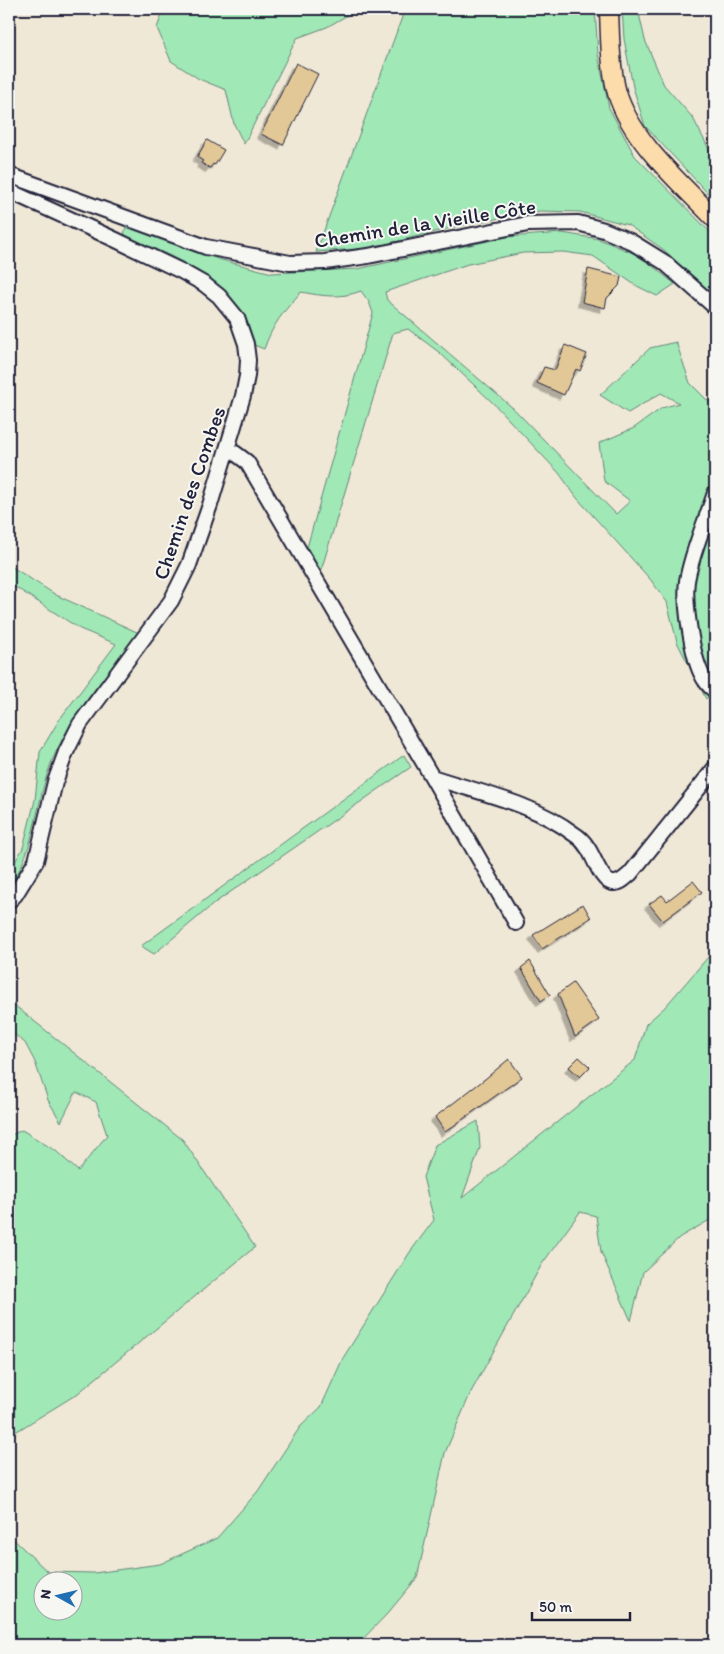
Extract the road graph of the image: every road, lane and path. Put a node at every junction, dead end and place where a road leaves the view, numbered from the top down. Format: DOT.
graph roads {
  1 [pos="609,9"];
  2 [pos="9,175"];
  3 [pos="9,191"];
  4 [pos="715,219"];
  5 [pos="715,307"];
  6 [pos="227,451"];
  7 [pos="715,493"];
  8 [pos="715,691"];
  9 [pos="715,768"];
  10 [pos="432,777"];
  11 [pos="9,901"];
  12 [pos="516,923"];
  1 -- 4 [label="main road"];
  2 -- 5 [label="street, Chemin de la Vieille Côte"];
  3 -- 6 [label="street, Chemin des Combes"];
  6 -- 10 [label="street"];
  6 -- 11 [label="street, Chemin des Combes"];
  7 -- 8 [label="street"];
  9 -- 10 [label="street"];
  10 -- 12 [label="street"];
}
